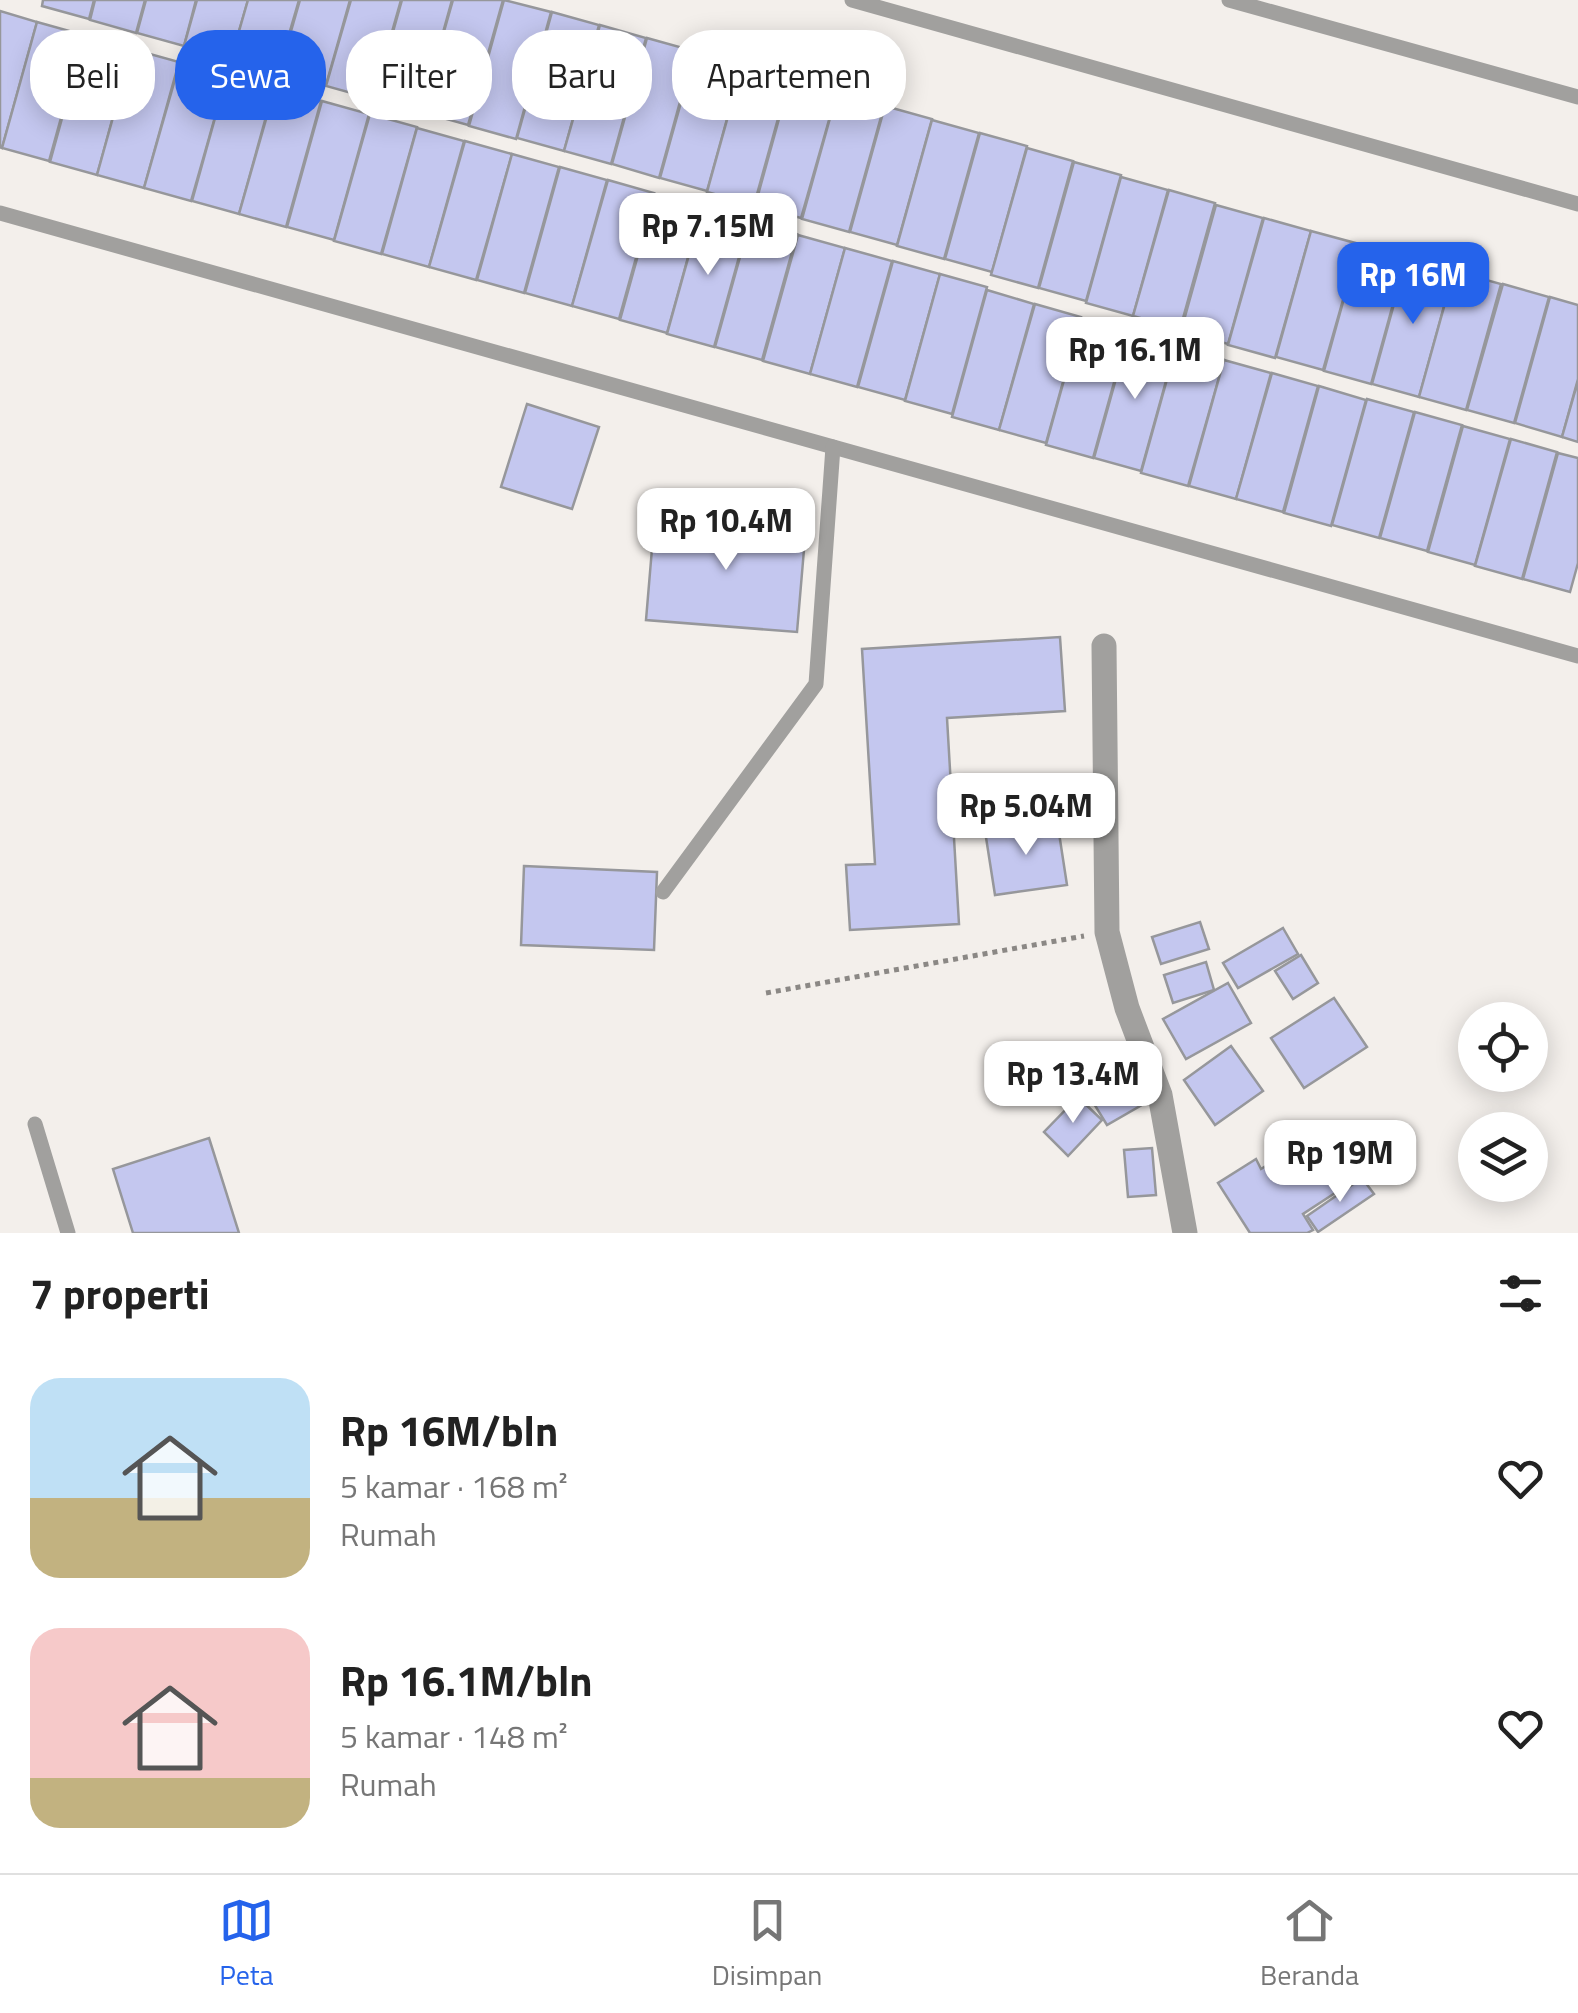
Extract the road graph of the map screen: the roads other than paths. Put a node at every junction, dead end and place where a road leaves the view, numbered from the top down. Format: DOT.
graph roads {
  1 [pos="852,0"];
  2 [pos="1229,0"];
  3 [pos="1578,97"];
  4 [pos="1578,204"];
  5 [pos="0,213"];
  6 [pos="833,447"];
  7 [pos="1104,646"];
  8 [pos="1578,656"];
  9 [pos="663,892"];
  10 [pos="35,1124"];
  11 [pos="68,1233"];
  12 [pos="1185,1233"];
  1 -- 4 [label="lane"];
  2 -- 3 [label="lane"];
  5 -- 6 [label="lane"];
  6 -- 8 [label="lane"];
  6 -- 9 [label="lane"];
  7 -- 12 [label="street"];
  10 -- 11 [label="lane"];
}
